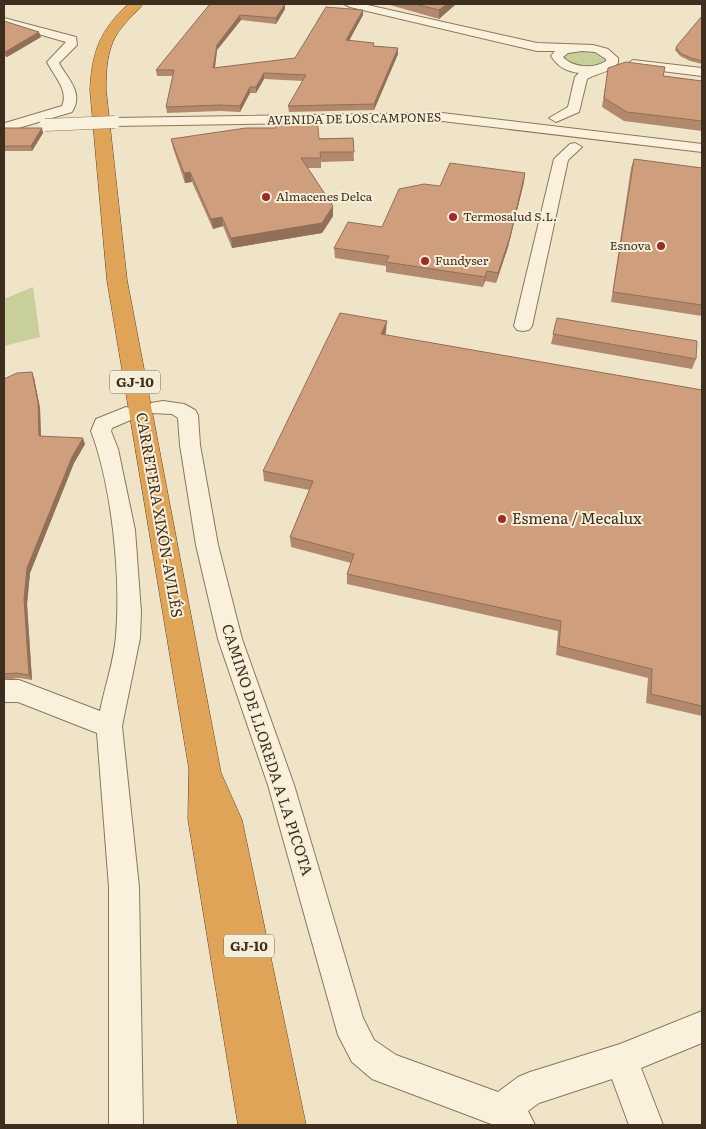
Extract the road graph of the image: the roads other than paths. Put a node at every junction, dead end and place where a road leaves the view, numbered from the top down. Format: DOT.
graph roads {
  1 [pos="136,4"];
  2 [pos="350,4"];
  3 [pos="4,21"];
  4 [pos="537,47"];
  5 [pos="571,48"];
  6 [pos="557,56"];
  7 [pos="611,62"];
  8 [pos="702,72"];
  9 [pos="577,73"];
  10 [pos="574,109"];
  11 [pos="556,118"];
  12 [pos="586,122"];
  13 [pos="7,126"];
  14 [pos="538,127"];
  15 [pos="600,135"];
  16 [pos="553,144"];
  17 [pos="575,147"];
  18 [pos="702,148"];
  19 [pos="562,159"];
  20 [pos="524,326"];
  21 [pos="158,408"];
  22 [pos="126,414"];
  23 [pos="4,691"];
  24 [pos="109,726"];
  25 [pos="205,769"];
  26 [pos="702,1026"];
  27 [pos="620,1060"];
  28 [pos="510,1118"];
  29 [pos="126,1125"];
  30 [pos="259,1125"];
  31 [pos="285,1125"];
  32 [pos="646,1125"];
  1 -- 25 [label="highway, CARRETERA XIXÓN-AVILÉS / GJ-10"];
  2 -- 4 [label="street"];
  3 -- 13 [label="street"];
  4 -- 5 [label="street"];
  4 -- 6 [label="street"];
  5 -- 6 [label="street"];
  5 -- 7 [label="street"];
  6 -- 9 [label="street"];
  7 -- 8 [label="street"];
  7 -- 9 [label="street"];
  9 -- 10 [label="street"];
  10 -- 11 [label="street"];
  10 -- 12 [label="street"];
  11 -- 12 [label="street"];
  11 -- 14 [label="street"];
  12 -- 15 [label="street"];
  13 -- 14 [label="street, AVENIDA DE LOS CAMPONES, bridge"];
  14 -- 15 [label="street, AVENIDA DE LOS CAMPONES"];
  14 -- 16 [label="street"];
  15 -- 17 [label="street"];
  15 -- 18 [label="street, AVENIDA DE LOS CAMPONES"];
  16 -- 17 [label="street"];
  16 -- 19 [label="street"];
  17 -- 19 [label="street"];
  19 -- 20 [label="street"];
  21 -- 28 [label="street, CAMINO DE LLOREDA A LA PICOTA"];
  22 -- 24 [label="street"];
  23 -- 24 [label="street"];
  24 -- 29 [label="street"];
  25 -- 30 [label="highway, GJ-10"];
  25 -- 31 [label="highway, GJ-10"];
  26 -- 27 [label="street"];
  27 -- 28 [label="street"];
  27 -- 32 [label="street"];
}
